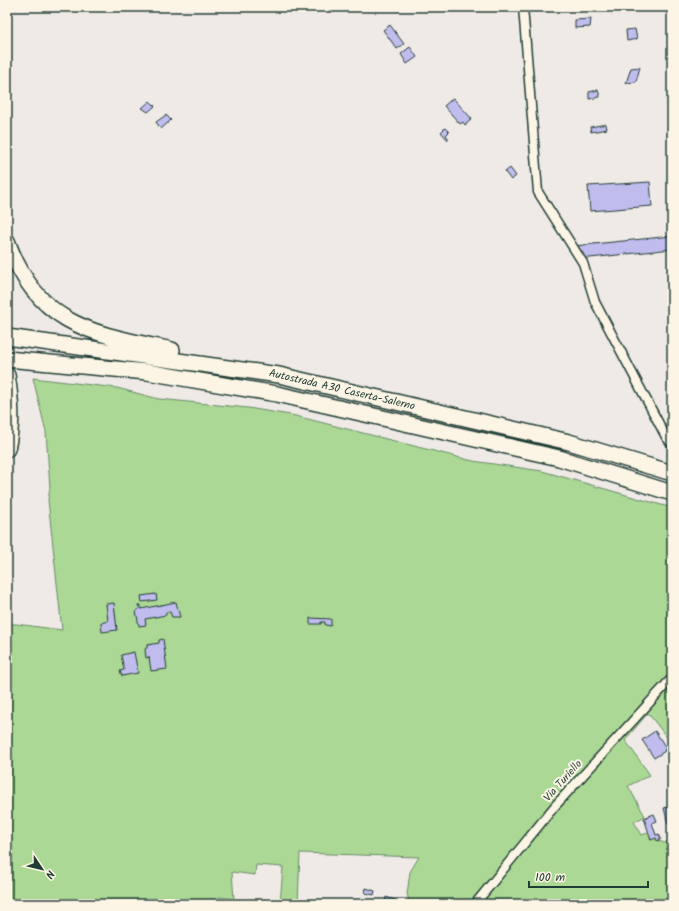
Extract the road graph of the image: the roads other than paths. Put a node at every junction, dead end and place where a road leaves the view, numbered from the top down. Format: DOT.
graph roads {
  1 [pos="523,7"];
  2 [pos="7,241"];
  3 [pos="7,337"];
  4 [pos="7,359"];
  5 [pos="7,364"];
  6 [pos="242,370"];
  7 [pos="147,372"];
  8 [pos="7,375"];
  9 [pos="672,444"];
  10 [pos="7,448"];
  11 [pos="672,473"];
  12 [pos="672,493"];
  13 [pos="672,678"];
  14 [pos="475,904"];
  1 -- 9 [label="street"];
  2 -- 6 [label="highway"];
  3 -- 6 [label="highway, Autostrada A30 Caserta-Salerno"];
  4 -- 7 [label="highway, Autostrada A30 Caserta-Salerno"];
  5 -- 7 [label="highway"];
  6 -- 11 [label="highway, Autostrada A30 Caserta-Salerno"];
  7 -- 12 [label="highway, Autostrada A30 Caserta-Salerno"];
  8 -- 10 [label="highway"];
  13 -- 14 [label="street, Via Turiello"];
}
